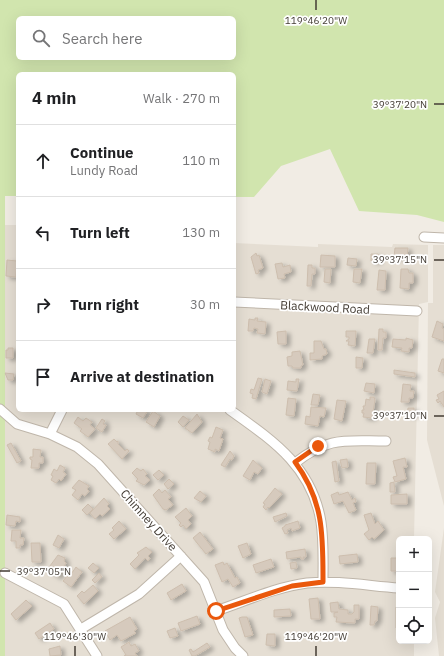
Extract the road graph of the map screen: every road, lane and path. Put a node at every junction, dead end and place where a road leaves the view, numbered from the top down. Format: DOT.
graph roads {
  1 [pos="424,237"];
  2 [pos="444,238"];
  3 [pos="236,302"];
  4 [pos="417,311"];
  5 [pos="0,409"];
  6 [pos="61,412"];
  7 [pos="233,412"];
  8 [pos="50,434"];
  9 [pos="386,440"];
  10 [pos="295,462"];
  11 [pos="181,556"];
  12 [pos="5,573"];
  13 [pos="323,582"];
  14 [pos="396,588"];
  15 [pos="216,611"];
  16 [pos="81,629"];
  17 [pos="97,656"];
  18 [pos="243,656"];
  1 -- 2 [label="street"];
  3 -- 4 [label="street, Blackwood Road"];
  5 -- 8 [label="street, Chimney Drive"];
  6 -- 8 [label="street"];
  7 -- 10 [label="street"];
  8 -- 11 [label="street, Chimney Drive"];
  9 -- 10 [label="street"];
  10 -- 13 [label="street"];
  11 -- 15 [label="street, Chimney Drive"];
  11 -- 16 [label="street"];
  12 -- 16 [label="street"];
  13 -- 14 [label="street"];
  13 -- 15 [label="street"];
  15 -- 18 [label="street, Chimney Drive"];
  16 -- 17 [label="street"];
}
